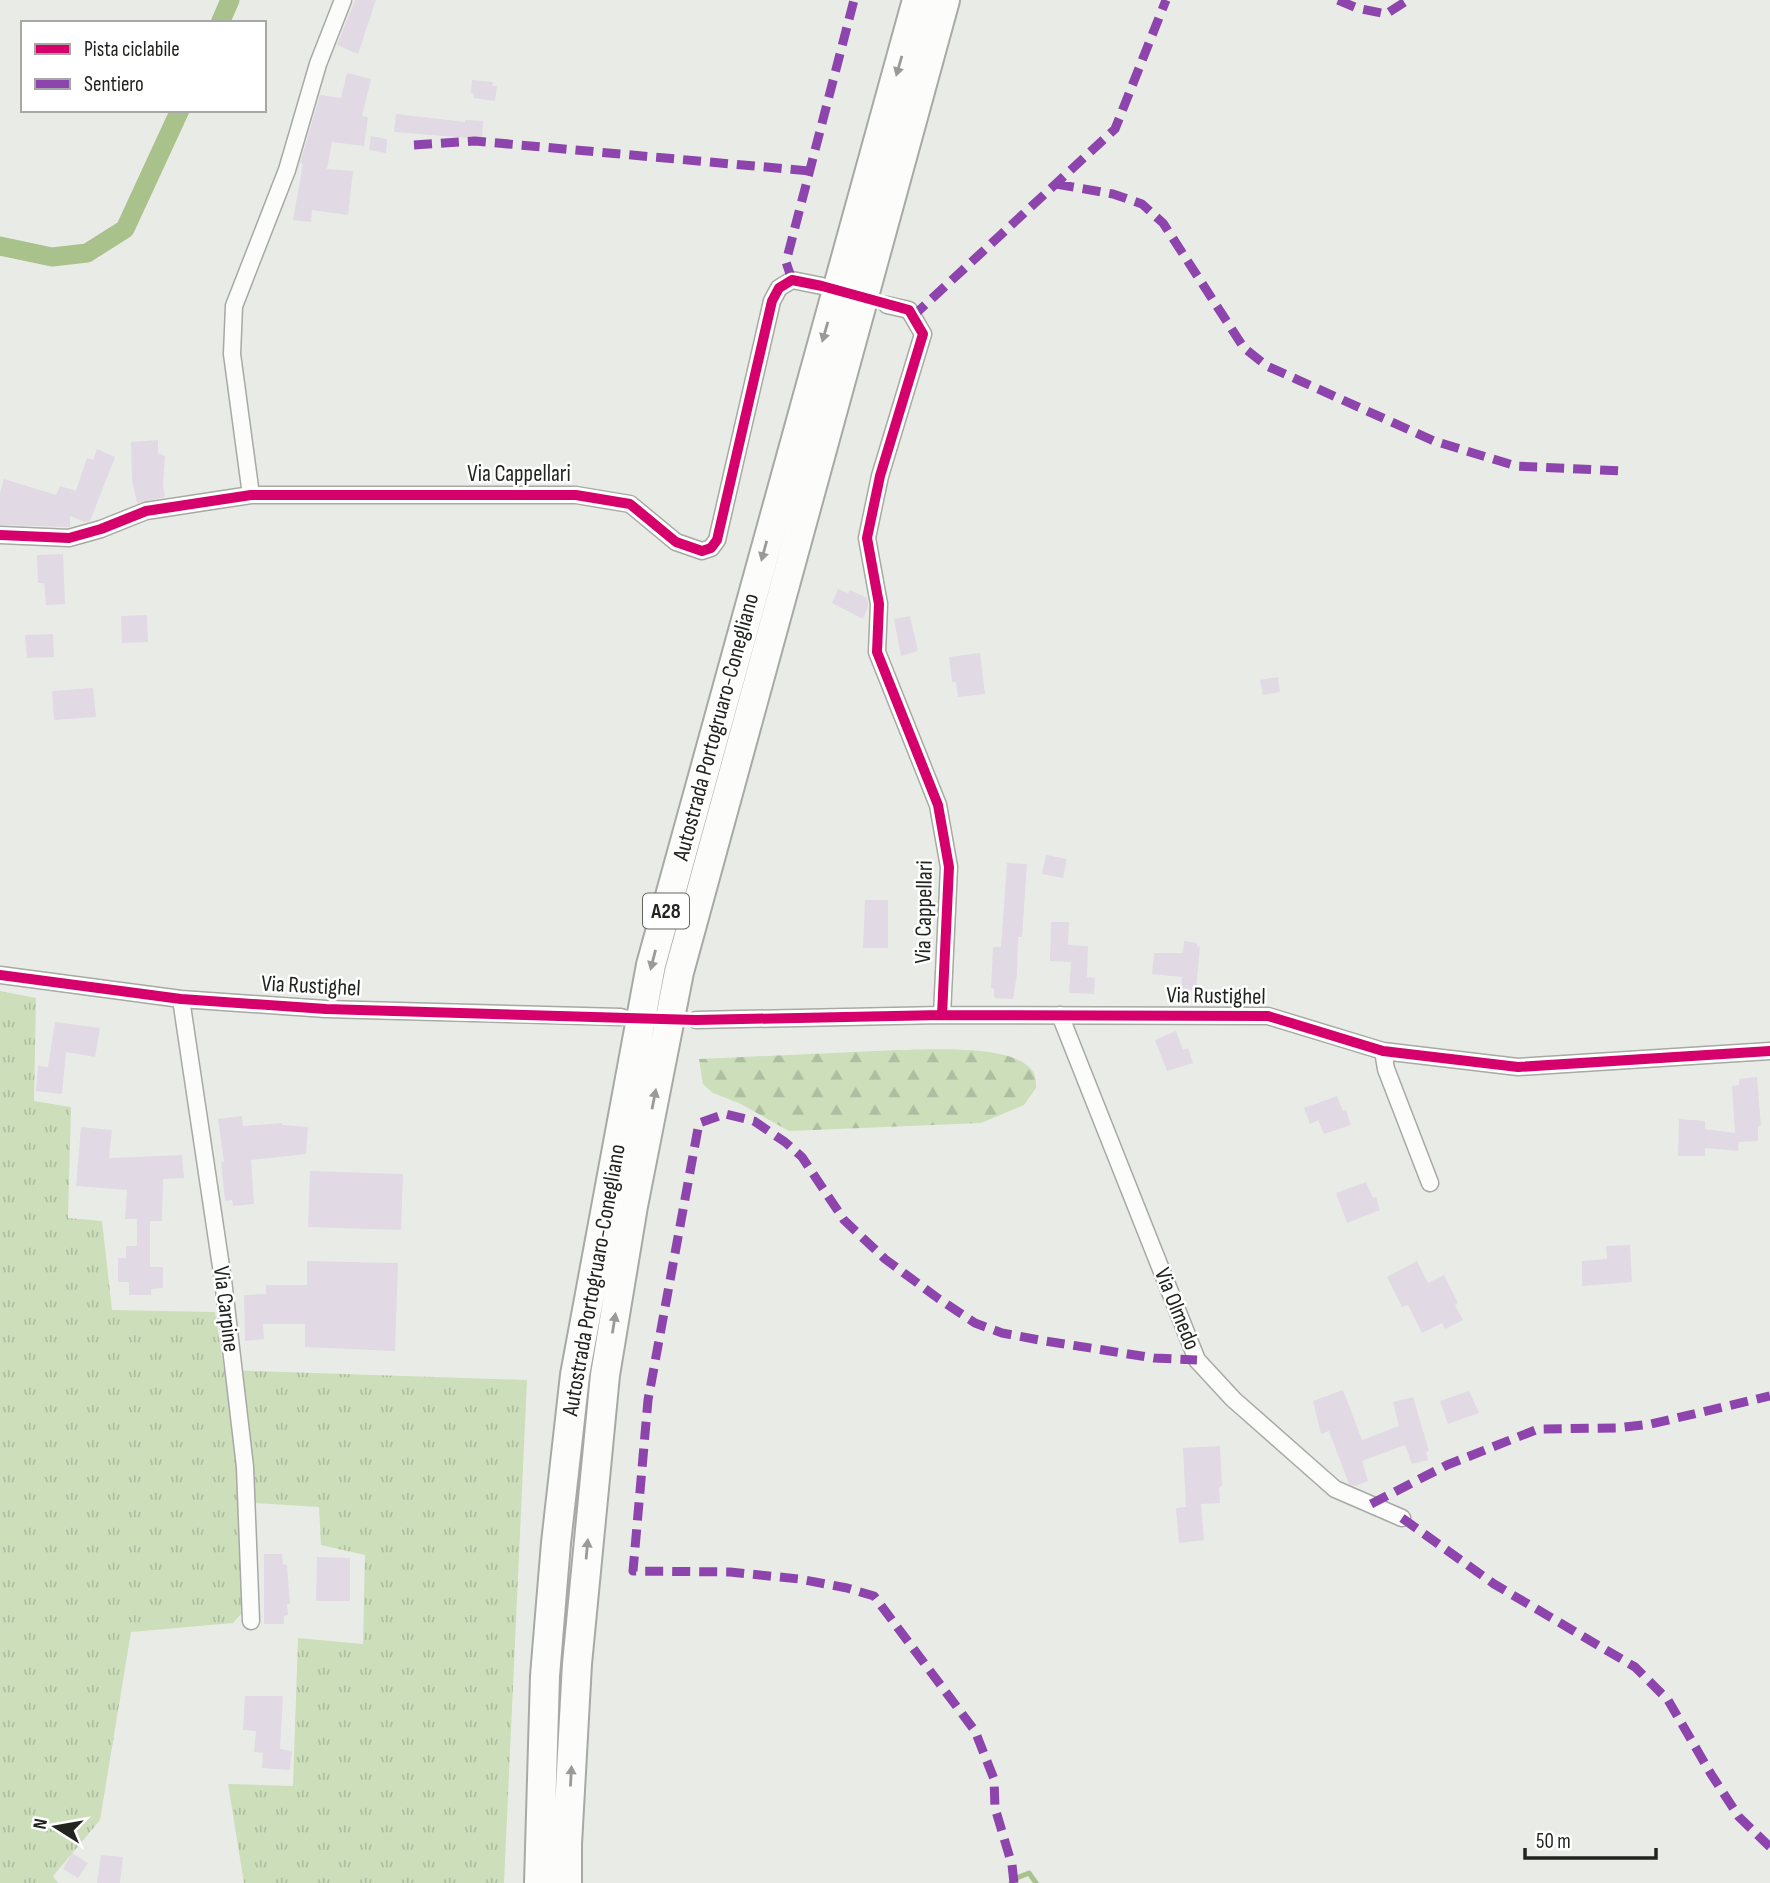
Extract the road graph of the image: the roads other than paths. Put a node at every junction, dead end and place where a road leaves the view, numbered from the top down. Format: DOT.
graph roads {
  1 [pos="344,0"];
  2 [pos="917,0"];
  3 [pos="945,0"];
  4 [pos="822,286"];
  5 [pos="887,304"];
  6 [pos="251,495"];
  7 [pos="0,536"];
  8 [pos="0,975"];
  9 [pos="181,999"];
  10 [pos="942,1015"];
  11 [pos="1060,1015"];
  12 [pos="621,1017"];
  13 [pos="696,1020"];
  14 [pos="1383,1051"];
  15 [pos="1770,1051"];
  16 [pos="1430,1184"];
  17 [pos="1402,1518"];
  18 [pos="251,1621"];
  19 [pos="539,1883"];
  20 [pos="567,1883"];
  1 -- 6 [label="street"];
  2 -- 19 [label="highway, Autostrada Portogruaro-Conegliano / A28, one-way"];
  20 -- 3 [label="highway, Autostrada Portogruaro-Conegliano / A28, one-way"];
  4 -- 6 [label="street, Via Cappellari"];
  5 -- 10 [label="street, Via Cappellari"];
  6 -- 7 [label="street, Via Cappellari"];
  8 -- 9 [label="street, Via Rustighel"];
  9 -- 12 [label="street, Via Rustighel"];
  9 -- 18 [label="street, Via Carpine"];
  10 -- 11 [label="street, Via Rustighel"];
  10 -- 13 [label="street, Via Rustighel"];
  11 -- 14 [label="street, Via Rustighel"];
  11 -- 17 [label="street, Via Olmedo"];
  14 -- 15 [label="street, Via Rustighel"];
  14 -- 16 [label="street"];
}
